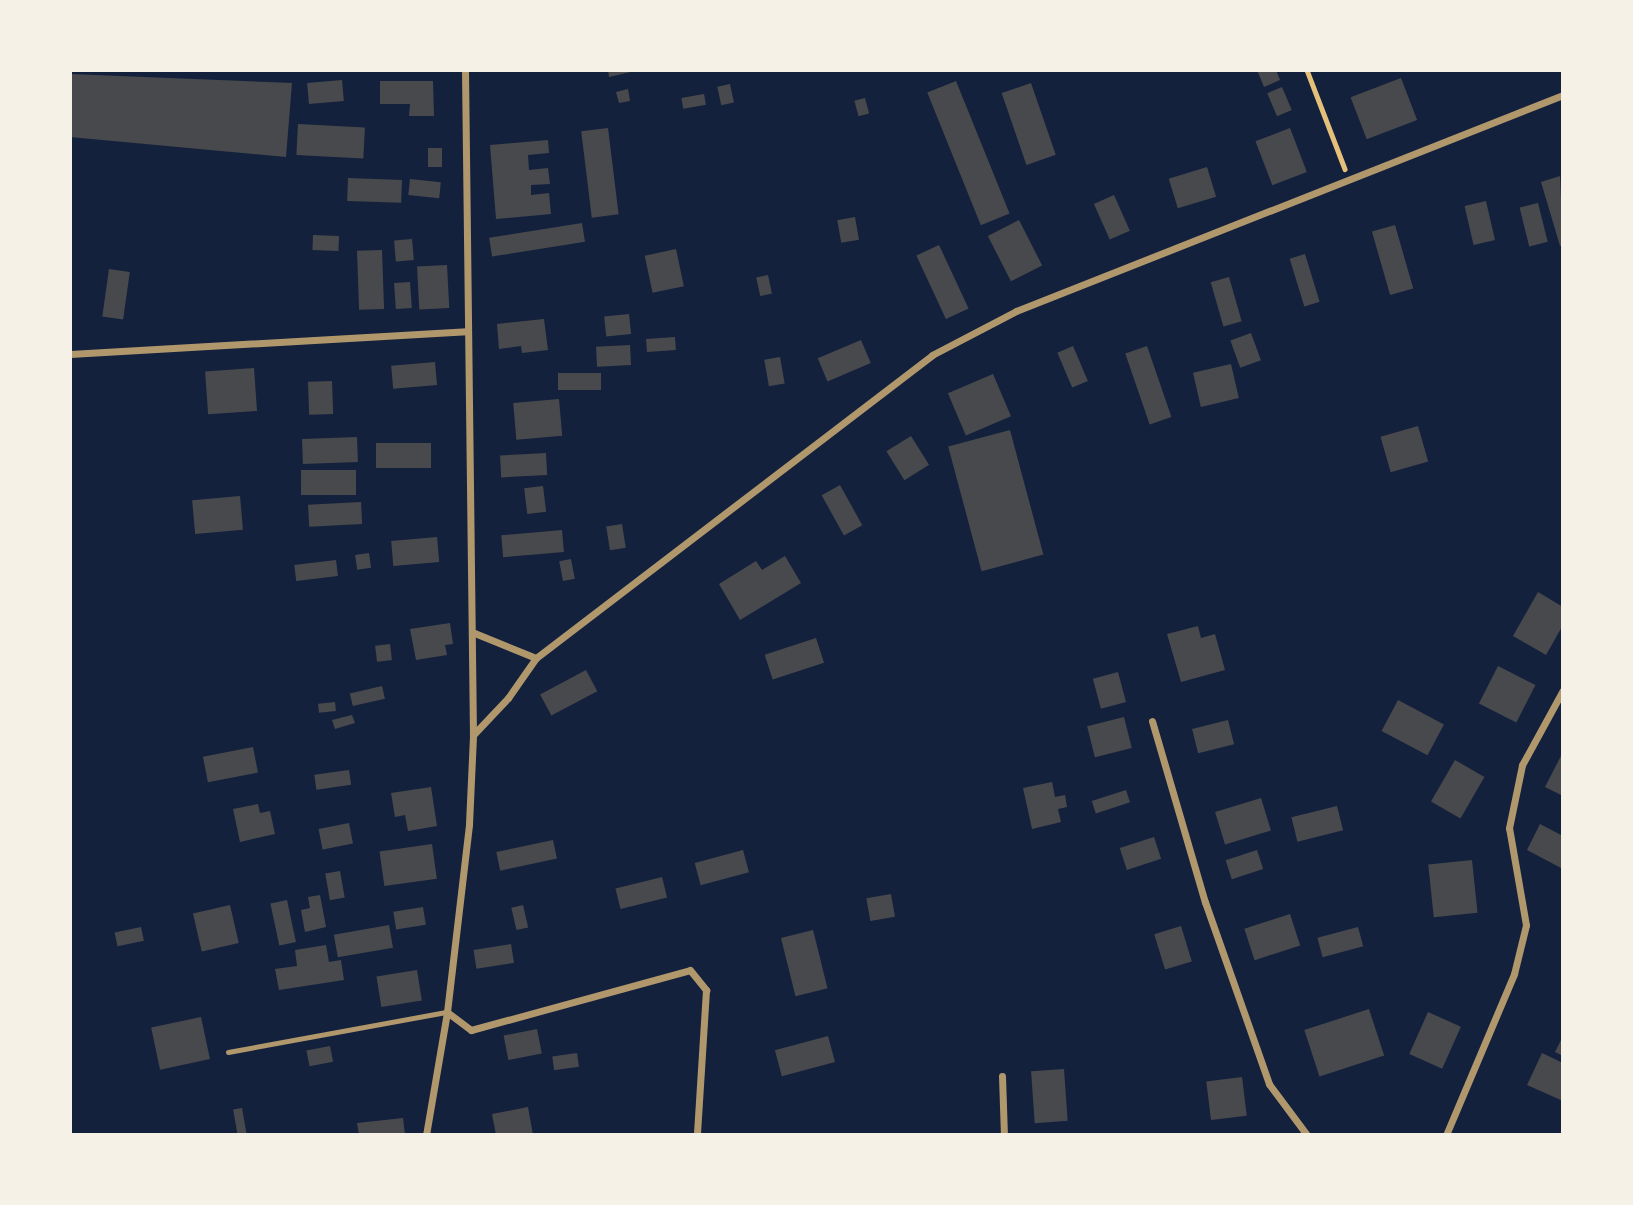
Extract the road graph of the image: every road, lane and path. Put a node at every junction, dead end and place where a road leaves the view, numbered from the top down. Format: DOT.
graph roads {
  1 [pos="464,70"];
  2 [pos="1307,70"];
  3 [pos="1563,95"];
  4 [pos="1350,183"];
  5 [pos="466,331"];
  6 [pos="70,354"];
  7 [pos="472,632"];
  8 [pos="536,658"];
  9 [pos="1563,690"];
  10 [pos="1152,721"];
  11 [pos="473,735"];
  12 [pos="447,1012"];
  13 [pos="228,1052"];
  14 [pos="1003,1076"];
  15 [pos="426,1135"];
  16 [pos="698,1135"];
  17 [pos="1004,1135"];
  18 [pos="1307,1135"];
  19 [pos="1446,1135"];
  1 -- 5 [label="street"];
  2 -- 4 [label="path"];
  3 -- 4 [label="street"];
  4 -- 8 [label="street"];
  5 -- 6 [label="street"];
  5 -- 7 [label="street"];
  7 -- 8 [label="street"];
  7 -- 11 [label="street"];
  8 -- 11 [label="street"];
  9 -- 19 [label="street"];
  10 -- 18 [label="street"];
  11 -- 12 [label="street"];
  12 -- 13 [label="lane"];
  12 -- 15 [label="street"];
  12 -- 16 [label="street"];
  14 -- 17 [label="street"];
}
